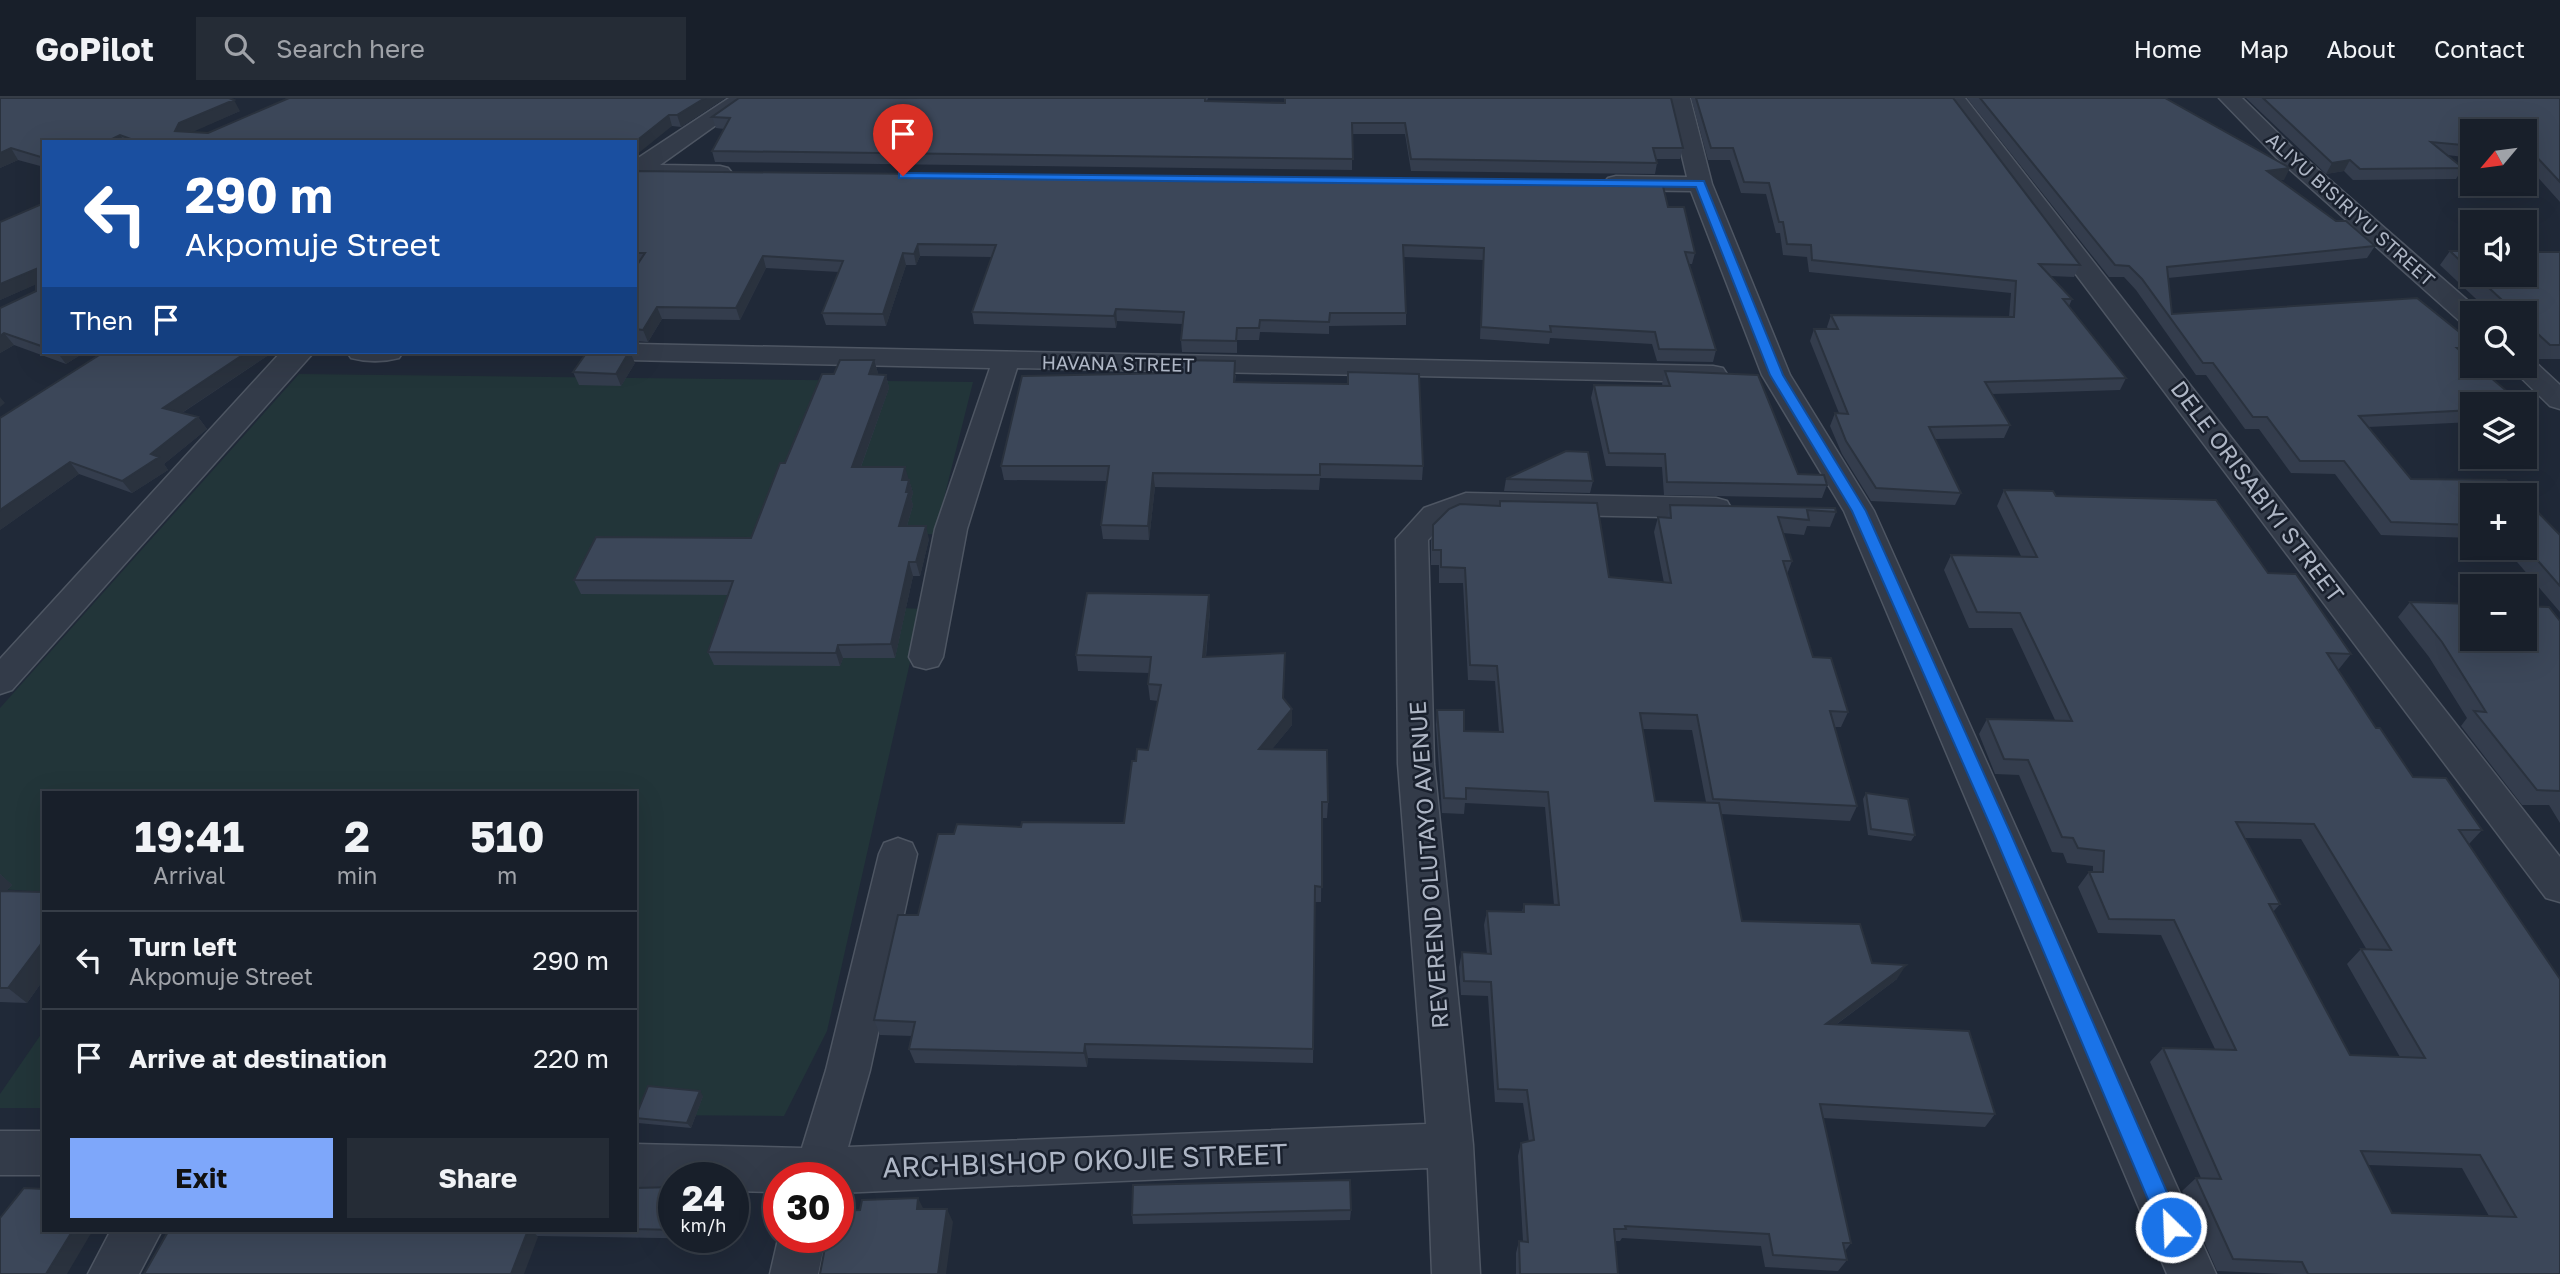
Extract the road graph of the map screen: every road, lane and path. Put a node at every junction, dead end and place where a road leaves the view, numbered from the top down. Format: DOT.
graph roads {
  1 [pos="743,98"];
  2 [pos="1679,98"];
  3 [pos="1954,98"];
  4 [pos="2230,98"];
  5 [pos="637,170"];
  6 [pos="637,171"];
  7 [pos="746,173"];
  8 [pos="1588,183"];
  9 [pos="1700,184"];
  10 [pos="2460,308"];
  11 [pos="637,352"];
  12 [pos="297,354"];
  13 [pos="1006,361"];
  14 [pos="1753,375"];
  15 [pos="2536,378"];
  16 [pos="2560,400"];
  17 [pos="1750,508"];
  18 [pos="1818,510"];
  19 [pos="1859,511"];
  20 [pos="926,657"];
  21 [pos="0,681"];
  22 [pos="898,854"];
  23 [pos="2560,886"];
  24 [pos="1450,1145"];
  25 [pos="0,1153"];
  26 [pos="42,1153"];
  27 [pos="821,1162"];
  28 [pos="637,1166"];
  29 [pos="763,1172"];
  30 [pos="854,1172"];
  31 [pos="137,1232"];
  32 [pos="799,1253"];
  33 [pos="112,1274"];
  34 [pos="794,1274"];
  35 [pos="1456,1274"];
  36 [pos="2192,1274"];
  1 -- 5 [label="street"];
  2 -- 9 [label="street"];
  3 -- 23 [label="street, DELE ORISABIYI STREET"];
  4 -- 10 [label="street, ALIYU BISIRIYU STREET"];
  6 -- 7 [label="street"];
  8 -- 9 [label="street"];
  9 -- 14 [label="street"];
  11 -- 13 [label="street, HAVANA STREET"];
  12 -- 21 [label="street"];
  13 -- 14 [label="street, HAVANA STREET"];
  13 -- 20 [label="street"];
  14 -- 19 [label="street"];
  15 -- 16 [label="street"];
  17 -- 24 [label="street, REVEREND OLUTAYO AVENUE"];
  18 -- 19 [label="street"];
  19 -- 36 [label="street"];
  22 -- 27 [label="street"];
  24 -- 30 [label="street, ARCHBISHOP OKOJIE STREET"];
  24 -- 35 [label="street, REVEREND OLUTAYO AVENUE"];
  25 -- 26 [label="street"];
  28 -- 29 [label="street, ARCHBISHOP OKOJIE STREET"];
  31 -- 33 [label="street"];
  32 -- 34 [label="street"];
}
